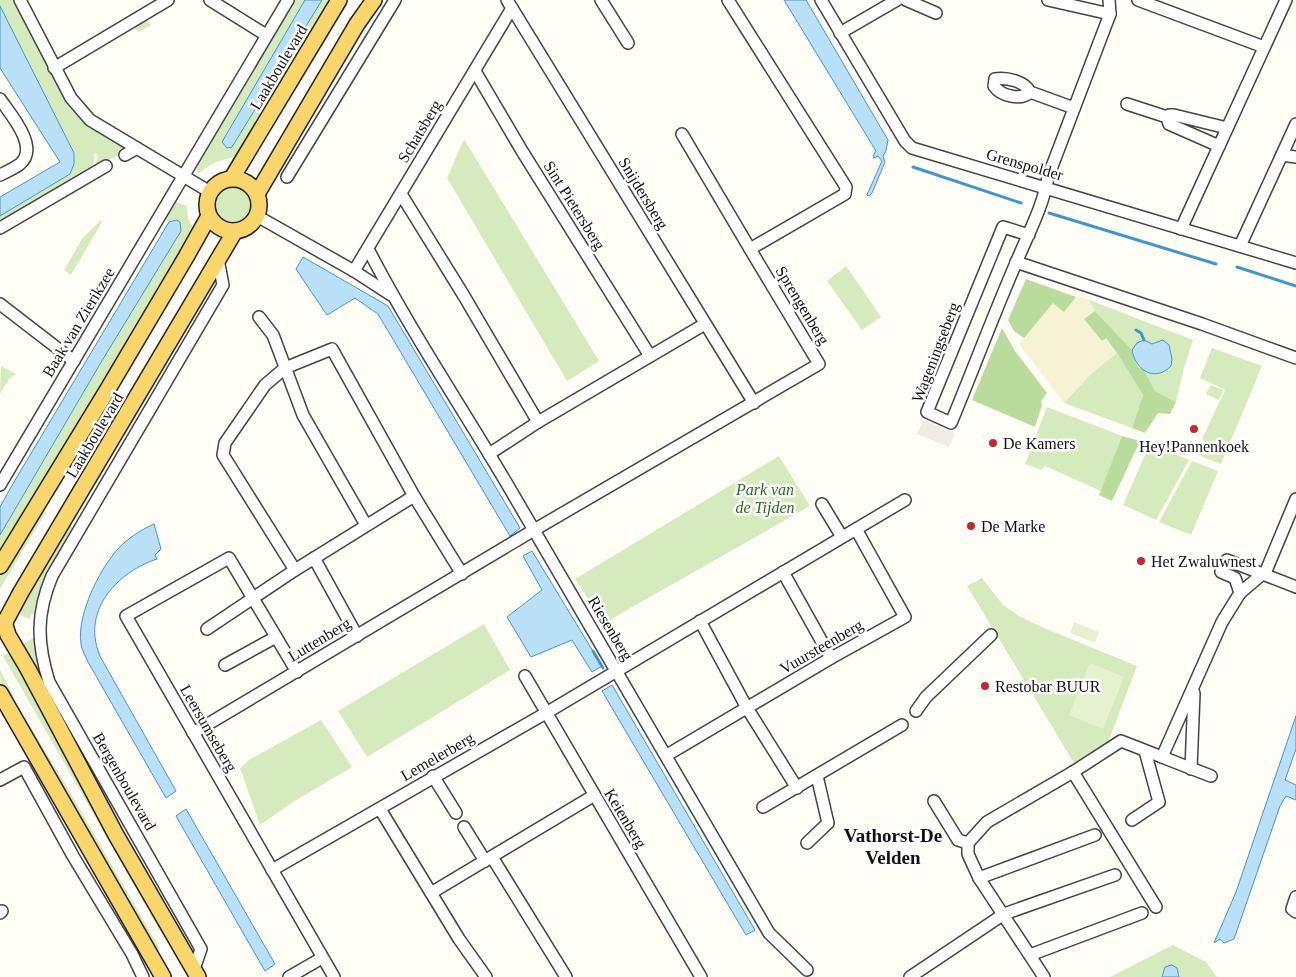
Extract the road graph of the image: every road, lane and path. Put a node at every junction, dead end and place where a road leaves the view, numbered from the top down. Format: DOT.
graph roads {
  1 [pos="20,0"];
  2 [pos="168,0"];
  3 [pos="210,0"];
  4 [pos="288,0"];
  5 [pos="339,0"];
  6 [pos="374,0"];
  7 [pos="395,0"];
  8 [pos="601,0"];
  9 [pos="728,0"];
  10 [pos="820,0"];
  11 [pos="897,0"];
  12 [pos="906,0"];
  13 [pos="1048,0"];
  14 [pos="1109,0"];
  15 [pos="1138,0"];
  16 [pos="1286,0"];
  17 [pos="1069,2"];
  18 [pos="509,4"];
  19 [pos="936,13"];
  20 [pos="1110,14"];
  21 [pos="840,33"];
  22 [pos="266,35"];
  23 [pos="628,43"];
  24 [pos="1264,47"];
  25 [pos="54,68"];
  26 [pos="475,71"];
  27 [pos="1030,92"];
  28 [pos="0,99"];
  29 [pos="1127,104"];
  30 [pos="1074,108"];
  31 [pos="1167,118"];
  32 [pos="1296,124"];
  33 [pos="1227,128"];
  34 [pos="682,134"];
  35 [pos="1219,146"];
  36 [pos="137,148"];
  37 [pos="125,155"];
  38 [pos="1282,155"];
  39 [pos="1296,157"];
  40 [pos="297,160"];
  41 [pos="275,164"];
  42 [pos="106,166"];
  43 [pos="0,175"];
  44 [pos="183,176"];
  45 [pos="287,177"];
  46 [pos="232,178"];
  47 [pos="1046,187"];
  48 [pos="210,192"];
  49 [pos="257,194"];
  50 [pos="401,194"];
  51 [pos="209,216"];
  52 [pos="257,216"];
  53 [pos="0,228"];
  54 [pos="1181,229"];
  55 [pos="235,231"];
  56 [pos="1029,235"];
  57 [pos="1240,246"];
  58 [pos="368,249"];
  59 [pos="750,249"];
  60 [pos="218,259"];
  61 [pos="1016,262"];
  62 [pos="1296,263"];
  63 [pos="354,271"];
  64 [pos="392,296"];
  65 [pos="0,304"];
  66 [pos="259,317"];
  67 [pos="705,324"];
  68 [pos="650,356"];
  69 [pos="1296,358"];
  70 [pos="74,361"];
  71 [pos="285,368"];
  72 [pos="754,403"];
  73 [pos="538,422"];
  74 [pos="489,454"];
  75 [pos="0,485"];
  76 [pos="414,496"];
  77 [pos="1296,499"];
  78 [pos="905,500"];
  79 [pos="822,504"];
  80 [pos="366,526"];
  81 [pos="856,529"];
  82 [pos="534,530"];
  83 [pos="842,537"];
  84 [pos="314,558"];
  85 [pos="1227,560"];
  86 [pos="0,566"];
  87 [pos="295,570"];
  88 [pos="783,572"];
  89 [pos="1222,572"];
  90 [pos="462,574"];
  91 [pos="1263,574"];
  92 [pos="1296,587"];
  93 [pos="1240,593"];
  94 [pos="252,598"];
  95 [pos="700,621"];
  96 [pos="207,629"];
  97 [pos="2,632"];
  98 [pos="991,635"];
  99 [pos="357,636"];
  100 [pos="276,637"];
  101 [pos="831,658"];
  102 [pos="225,665"];
  103 [pos="617,670"];
  104 [pos="297,672"];
  105 [pos="524,676"];
  106 [pos="1194,687"];
  107 [pos="0,693"];
  108 [pos="747,708"];
  109 [pos="546,712"];
  110 [pos="916,712"];
  111 [pos="902,725"];
  112 [pos="193,733"];
  113 [pos="1145,751"];
  114 [pos="667,755"];
  115 [pos="1162,757"];
  116 [pos="1191,768"];
  117 [pos="1073,772"];
  118 [pos="433,776"];
  119 [pos="818,776"];
  120 [pos="1212,776"];
  121 [pos="0,780"];
  122 [pos="797,788"];
  123 [pos="593,796"];
  124 [pos="934,801"];
  125 [pos="763,807"];
  126 [pos="380,808"];
  127 [pos="456,813"];
  128 [pos="1132,820"];
  129 [pos="464,826"];
  130 [pos="1095,835"];
  131 [pos="807,843"];
  132 [pos="968,843"];
  133 [pos="488,859"];
  134 [pos="272,870"];
  135 [pos="1115,875"];
  136 [pos="979,878"];
  137 [pos="431,893"];
  138 [pos="1296,897"];
  139 [pos="1156,908"];
  140 [pos="1296,912"];
  141 [pos="1142,913"];
  142 [pos="1004,914"];
  143 [pos="1030,955"];
  144 [pos="322,958"];
  145 [pos="807,970"];
  146 [pos="196,973"];
  147 [pos="143,977"];
  148 [pos="163,977"];
  149 [pos="289,977"];
  150 [pos="334,977"];
  151 [pos="486,977"];
  152 [pos="566,977"];
  153 [pos="701,977"];
  154 [pos="910,977"];
  155 [pos="1044,977"];
  1 -- 25 [label="street"];
  2 -- 25 [label="street"];
  3 -- 22 [label="street"];
  4 -- 22 [label="street, Baak van Zierikzee"];
  5 -- 46 [label="main road, Laakboulevard"];
  6 -- 41 [label="main road"];
  7 -- 40 [label="street"];
  8 -- 23 [label="street"];
  9 -- 59 [label="street"];
  10 -- 21 [label="street, Grenspolder"];
  11 -- 21 [label="street"];
  12 -- 19 [label="street"];
  13 -- 17 [label="street"];
  14 -- 20 [label="street"];
  15 -- 24 [label="street"];
  16 -- 24 [label="street"];
  17 -- 20 [label="street"];
  18 -- 26 [label="street, Schatsberg"];
  18 -- 67 [label="street, Snijdersberg"];
  20 -- 30 [label="street, Wageningseberg"];
  21 -- 47 [label="street, Grenspolder"];
  22 -- 44 [label="street, Baak van Zierikzee"];
  24 -- 33 [label="street"];
  25 -- 36 [label="street"];
  26 -- 50 [label="street, Schatsberg"];
  26 -- 68 [label="street, Sint Pietersberg"];
  27 -- 30 [label="street"];
  28 -- 43 [label="street"];
  29 -- 31 [label="street"];
  30 -- 47 [label="street, Wageningseberg"];
  31 -- 33 [label="street"];
  31 -- 35 [label="street"];
  32 -- 38 [label="street"];
  33 -- 35 [label="street"];
  34 -- 59 [label="street"];
  35 -- 54 [label="street"];
  36 -- 37 [label="street"];
  36 -- 44 [label="street"];
  38 -- 39 [label="street"];
  38 -- 57 [label="street"];
  40 -- 41 [label="street"];
  40 -- 45 [label="street"];
  41 -- 49 [label="main road"];
  42 -- 53 [label="street"];
  44 -- 48 [label="street"];
  44 -- 70 [label="street, Baak van Zierikzee"];
  46 -- 48 [label="main road"];
  46 -- 49 [label="main road"];
  47 -- 54 [label="street, Grenspolder"];
  47 -- 56 [label="street, Wageningseberg"];
  48 -- 51 [label="main road"];
  49 -- 52 [label="main road"];
  50 -- 58 [label="street, Schatsberg"];
  50 -- 73 [label="street"];
  51 -- 55 [label="main road"];
  51 -- 86 [label="main road, Laakboulevard"];
  52 -- 55 [label="main road"];
  52 -- 63 [label="street, Riesenberg"];
  54 -- 57 [label="street, Grenspolder"];
  55 -- 60 [label="main road, Laakboulevard"];
  56 -- 61 [label="street, Wageningseberg"];
  56 -- 61 [label="street, Wageningseberg"];
  57 -- 62 [label="street, Grenspolder"];
  58 -- 63 [label="street, Schatsberg"];
  58 -- 64 [label="street, Riesenberg"];
  59 -- 72 [label="street, Sprengenberg"];
  60 -- 97 [label="main road, Laakboulevard"];
  60 -- 146 [label="street, Bergenboulevard"];
  61 -- 69 [label="street"];
  63 -- 64 [label="street, Riesenberg"];
  64 -- 74 [label="street, Riesenberg"];
  65 -- 70 [label="street"];
  66 -- 71 [label="street"];
  67 -- 68 [label="street"];
  67 -- 72 [label="street, Snijdersberg"];
  68 -- 73 [label="street"];
  70 -- 75 [label="street, Baak van Zierikzee"];
  71 -- 76 [label="street"];
  71 -- 80 [label="street"];
  71 -- 87 [label="street"];
  72 -- 82 [label="street, Sprengenberg"];
  73 -- 74 [label="street"];
  74 -- 82 [label="street, Riesenberg"];
  76 -- 80 [label="street"];
  76 -- 90 [label="street"];
  77 -- 91 [label="street"];
  78 -- 81 [label="street, Lemelerberg"];
  79 -- 83 [label="street"];
  80 -- 84 [label="street"];
  81 -- 83 [label="street, Lemelerberg"];
  81 -- 101 [label="street, Vuursteenberg"];
  82 -- 90 [label="street, Sprengenberg"];
  82 -- 103 [label="street, Riesenberg"];
  83 -- 88 [label="street, Lemelerberg"];
  84 -- 87 [label="street"];
  84 -- 99 [label="street"];
  85 -- 91 [label="street"];
  87 -- 94 [label="street"];
  88 -- 95 [label="street, Lemelerberg"];
  88 -- 101 [label="street"];
  89 -- 93 [label="street"];
  90 -- 99 [label="street, Luttenberg"];
  91 -- 92 [label="street"];
  91 -- 93 [label="street"];
  93 -- 106 [label="street"];
  94 -- 96 [label="street"];
  94 -- 100 [label="street"];
  94 -- 112 [label="street, Leersumseberg"];
  95 -- 103 [label="street, Lemelerberg"];
  95 -- 108 [label="street"];
  97 -- 146 [label="main road, Bergenboulevard"];
  98 -- 110 [label="street"];
  99 -- 104 [label="street, Luttenberg"];
  100 -- 102 [label="street"];
  100 -- 104 [label="street"];
  101 -- 108 [label="street, Vuursteenberg"];
  103 -- 109 [label="street, Lemelerberg"];
  103 -- 114 [label="street, Riesenberg"];
  104 -- 112 [label="street, Luttenberg"];
  105 -- 109 [label="street, Keienberg"];
  106 -- 115 [label="street"];
  106 -- 116 [label="street"];
  107 -- 148 [label="main road"];
  108 -- 114 [label="street, Vuursteenberg"];
  108 -- 122 [label="street"];
  109 -- 118 [label="street, Lemelerberg"];
  109 -- 123 [label="street, Keienberg"];
  111 -- 119 [label="street"];
  112 -- 134 [label="street, Leersumseberg"];
  113 -- 115 [label="street"];
  113 -- 117 [label="street"];
  113 -- 128 [label="street"];
  114 -- 145 [label="street, Riesenberg"];
  115 -- 116 [label="street"];
  116 -- 120 [label="street"];
  117 -- 132 [label="street"];
  117 -- 139 [label="street"];
  118 -- 126 [label="street, Lemelerberg"];
  118 -- 127 [label="street"];
  119 -- 122 [label="street"];
  119 -- 131 [label="street"];
  121 -- 147 [label="street"];
  122 -- 125 [label="street"];
  123 -- 133 [label="street"];
  123 -- 153 [label="street, Keienberg"];
  124 -- 132 [label="street"];
  126 -- 134 [label="street, Lemelerberg"];
  126 -- 137 [label="street"];
  129 -- 133 [label="street"];
  130 -- 136 [label="street"];
  132 -- 136 [label="street"];
  133 -- 137 [label="street"];
  133 -- 152 [label="street"];
  134 -- 144 [label="street, Leersumseberg"];
  135 -- 142 [label="street"];
  136 -- 142 [label="street"];
  137 -- 151 [label="street"];
  138 -- 140 [label="street"];
  141 -- 143 [label="street"];
  142 -- 143 [label="street"];
  142 -- 154 [label="street"];
  143 -- 155 [label="street"];
  144 -- 149 [label="street"];
  144 -- 150 [label="street, Leersumseberg"];
}
